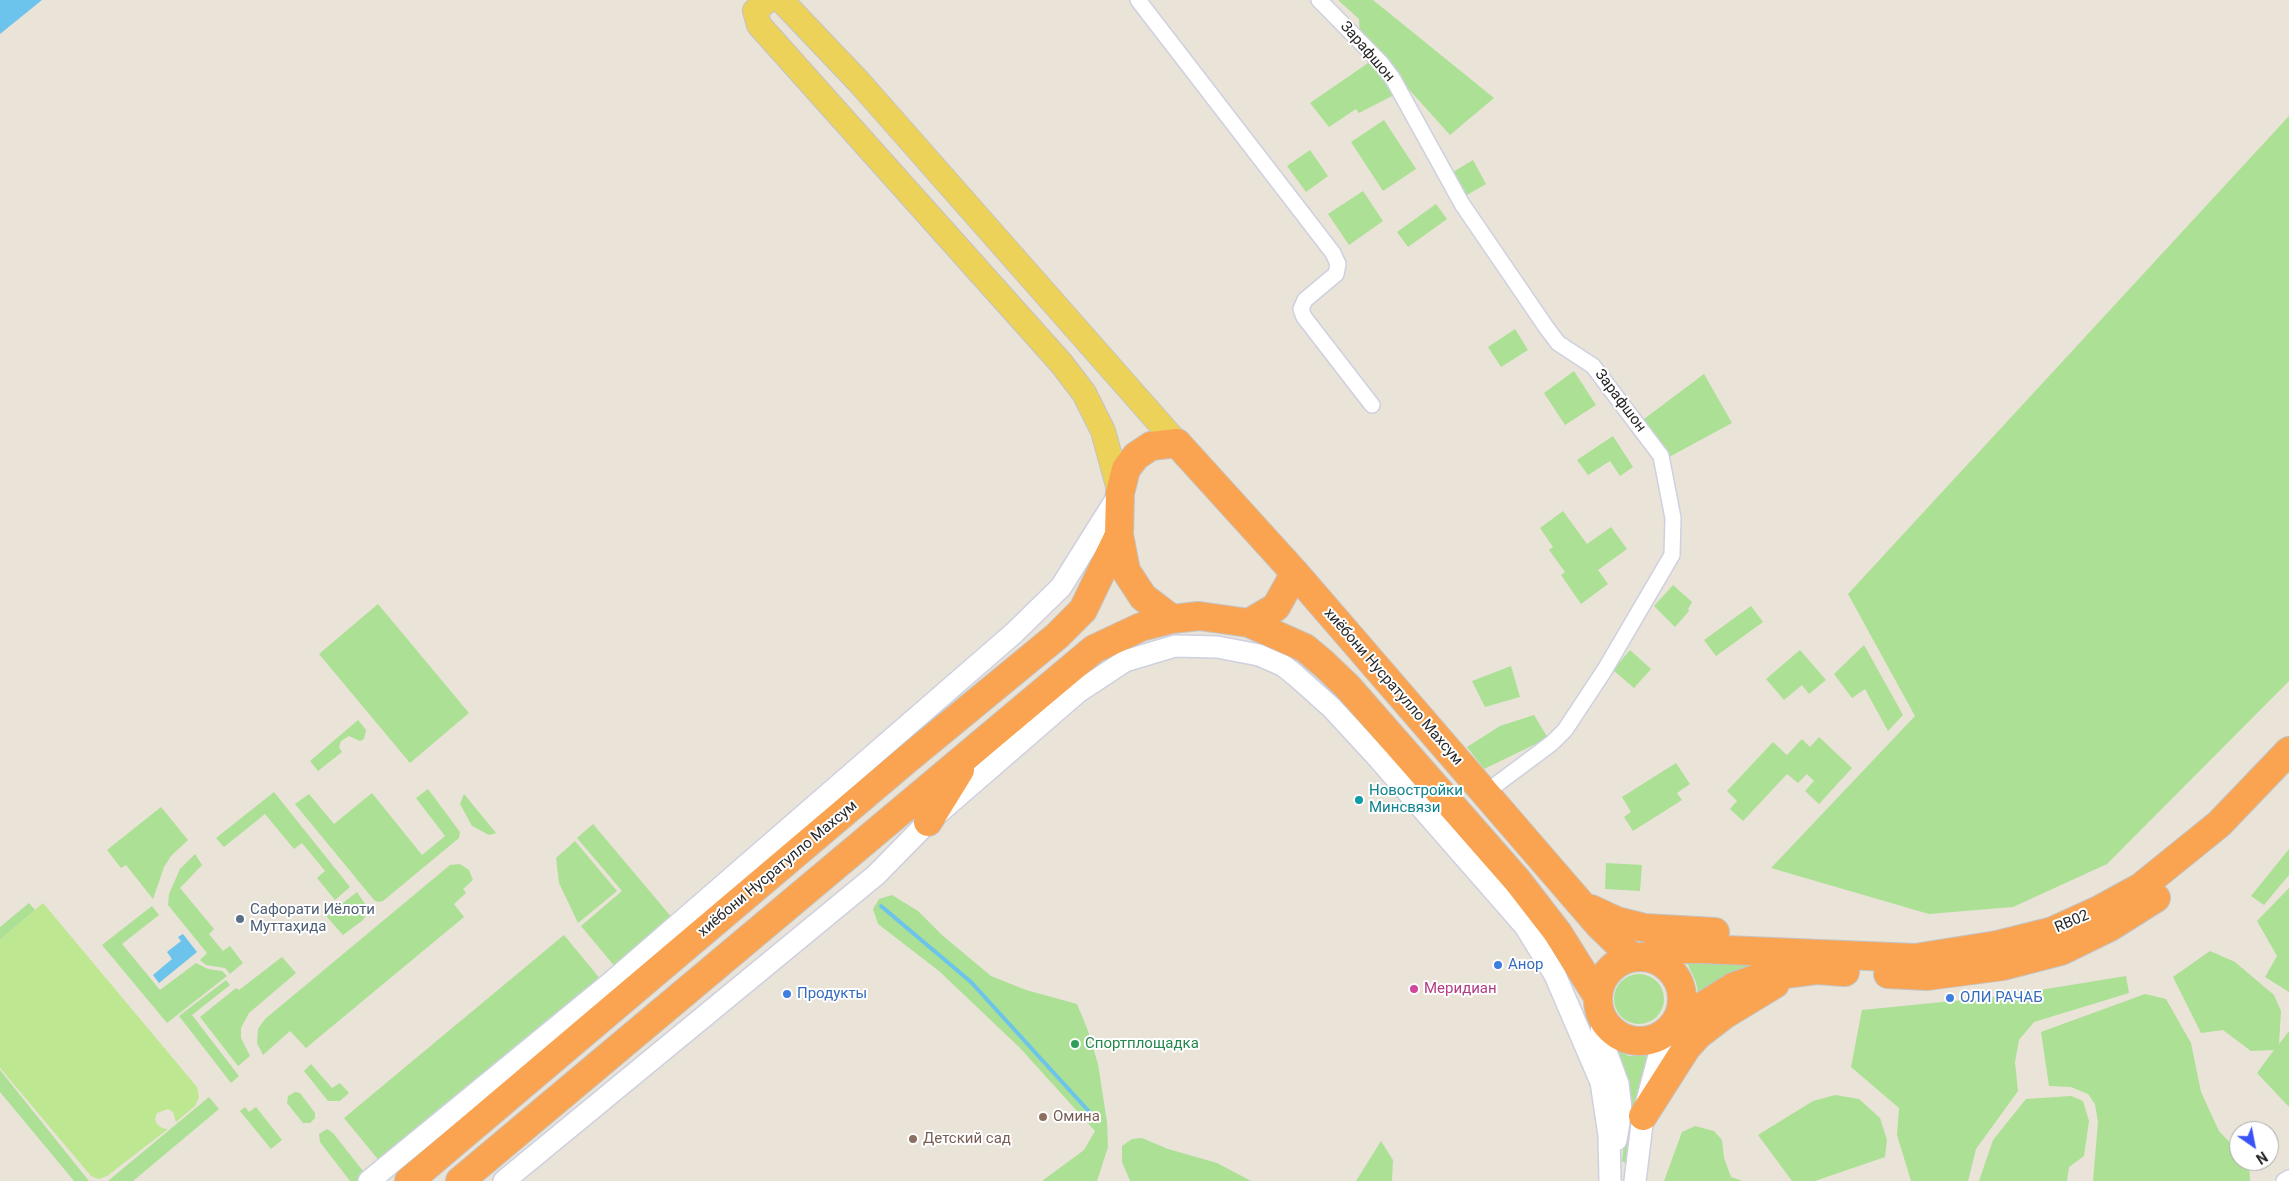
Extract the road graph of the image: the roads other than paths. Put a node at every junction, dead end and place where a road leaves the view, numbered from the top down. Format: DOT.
graph roads {
  1 [pos="768,0"];
  2 [pos="781,0"];
  3 [pos="1138,0"];
  4 [pos="1319,0"];
  5 [pos="858,82"];
  6 [pos="833,107"];
  7 [pos="1372,405"];
  8 [pos="1177,443"];
  9 [pos="1120,493"];
  10 [pos="1119,535"];
  11 [pos="1295,573"];
  12 [pos="1172,619"];
  13 [pos="1249,623"];
  14 [pos="972,750"];
  15 [pos="2289,751"];
  16 [pos="2289,775"];
  17 [pos="1485,793"];
  18 [pos="928,822"];
  19 [pos="1586,907"];
  20 [pos="1524,926"];
  21 [pos="1558,933"];
  22 [pos="1639,957"];
  23 [pos="1803,965"];
  24 [pos="1600,1008"];
  25 [pos="1669,1028"];
  26 [pos="1644,1116"];
  27 [pos="2289,1178"];
  28 [pos="369,1181"];
  29 [pos="409,1181"];
  30 [pos="460,1181"];
  31 [pos="504,1181"];
  32 [pos="1610,1181"];
  33 [pos="1635,1181"];
  34 [pos="2284,1181"];
  1 -- 6 [label="main road"];
  2 -- 5 [label="main road"];
  3 -- 7 [label="street"];
  4 -- 17 [label="street, Зарафшон"];
  5 -- 6 [label="main road"];
  5 -- 8 [label="main road"];
  6 -- 9 [label="main road"];
  8 -- 9 [label="highway"];
  8 -- 11 [label="highway, хиёбони Нусратулло Махсум"];
  9 -- 10 [label="highway"];
  9 -- 28 [label="street"];
  10 -- 12 [label="highway"];
  10 -- 29 [label="highway, хиёбони Нусратулло Махсум"];
  11 -- 13 [label="highway"];
  11 -- 17 [label="highway, хиёбони Нусратулло Махсум"];
  12 -- 13 [label="highway"];
  12 -- 14 [label="highway"];
  13 -- 21 [label="highway"];
  14 -- 18 [label="highway"];
  14 -- 30 [label="highway"];
  15 -- 23 [label="highway, RB02"];
  16 -- 23 [label="highway, RB02"];
  17 -- 19 [label="highway, хиёбони Нусратулло Махсум"];
  18 -- 20 [label="street"];
  18 -- 31 [label="street"];
  19 -- 22 [label="highway, хиёбони Нусратулло Махсум"];
  19 -- 23 [label="highway"];
  20 -- 21 [label="highway"];
  20 -- 32 [label="street"];
  21 -- 24 [label="highway"];
  22 -- 23 [label="highway"];
  22 -- 24 [label="highway"];
  22 -- 25 [label="highway"];
  23 -- 25 [label="highway"];
  23 -- 26 [label="highway"];
  24 -- 25 [label="highway"];
  24 -- 32 [label="street"];
  25 -- 26 [label="street"];
  26 -- 33 [label="street"];
  27 -- 34 [label="street"];
}
